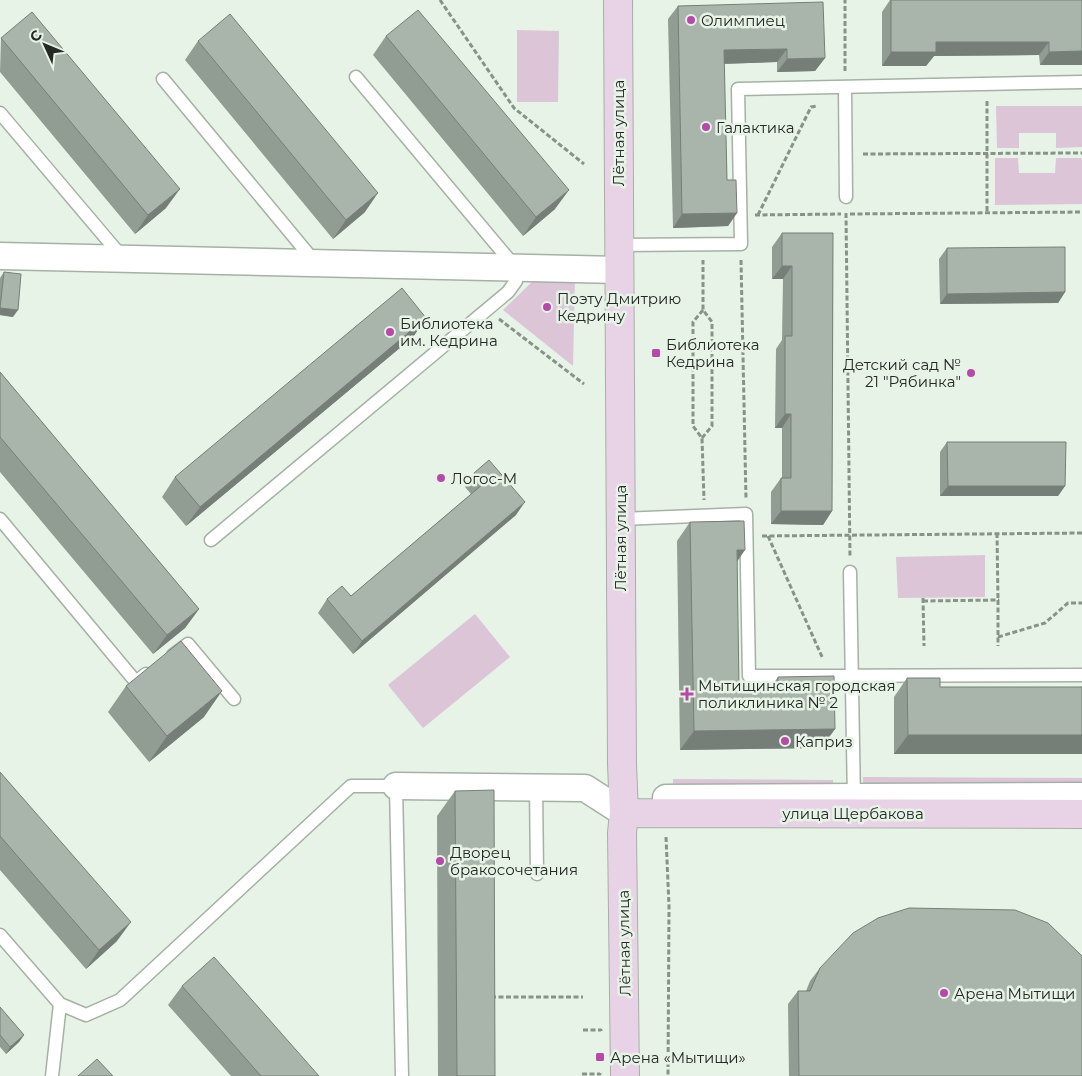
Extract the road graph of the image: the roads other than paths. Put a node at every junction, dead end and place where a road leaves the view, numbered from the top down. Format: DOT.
graph roads {
  1 [pos="618,0"];
  2 [pos="356,77"];
  3 [pos="163,79"];
  4 [pos="1082,82"];
  5 [pos="845,93"];
  6 [pos="0,113"];
  7 [pos="846,197"];
  8 [pos="0,256"];
  9 [pos="619,258"];
  10 [pos="124,259"];
  11 [pos="316,263"];
  12 [pos="516,268"];
  13 [pos="0,519"];
  14 [pos="620,519"];
  15 [pos="211,540"];
  16 [pos="850,572"];
  17 [pos="1082,675"];
  18 [pos="851,676"];
  19 [pos="234,699"];
  20 [pos="396,786"];
  21 [pos="536,787"];
  22 [pos="1082,796"];
  23 [pos="666,798"];
  24 [pos="854,805"];
  25 [pos="624,813"];
  26 [pos="1082,814"];
  27 [pos="537,874"];
  28 [pos="0,935"];
  29 [pos="60,1004"];
  30 [pos="52,1076"];
  31 [pos="402,1076"];
  32 [pos="626,1076"];
  1 -- 9 [label="street, Лётная улица"];
  2 -- 12 [label="lane"];
  3 -- 11 [label="lane"];
  4 -- 5 [label="lane"];
  5 -- 7 [label="lane"];
  5 -- 9 [label="lane"];
  6 -- 10 [label="lane"];
  8 -- 10 [label="street"];
  9 -- 12 [label="street"];
  9 -- 14 [label="street, Лётная улица"];
  10 -- 11 [label="street"];
  11 -- 12 [label="street"];
  12 -- 15 [label="lane"];
  13 -- 19 [label="lane"];
  14 -- 18 [label="lane"];
  14 -- 25 [label="street, Лётная улица"];
  16 -- 18 [label="lane"];
  17 -- 18 [label="lane"];
  18 -- 24 [label="lane"];
  20 -- 21 [label="street"];
  20 -- 29 [label="lane"];
  20 -- 31 [label="lane"];
  21 -- 25 [label="street"];
  21 -- 27 [label="lane"];
  22 -- 24 [label="street"];
  23 -- 24 [label="street"];
  24 -- 25 [label="street, улица Щербакова"];
  24 -- 26 [label="street, улица Щербакова"];
  25 -- 32 [label="street, Лётная улица"];
  28 -- 29 [label="lane"];
  29 -- 30 [label="lane"];
}
